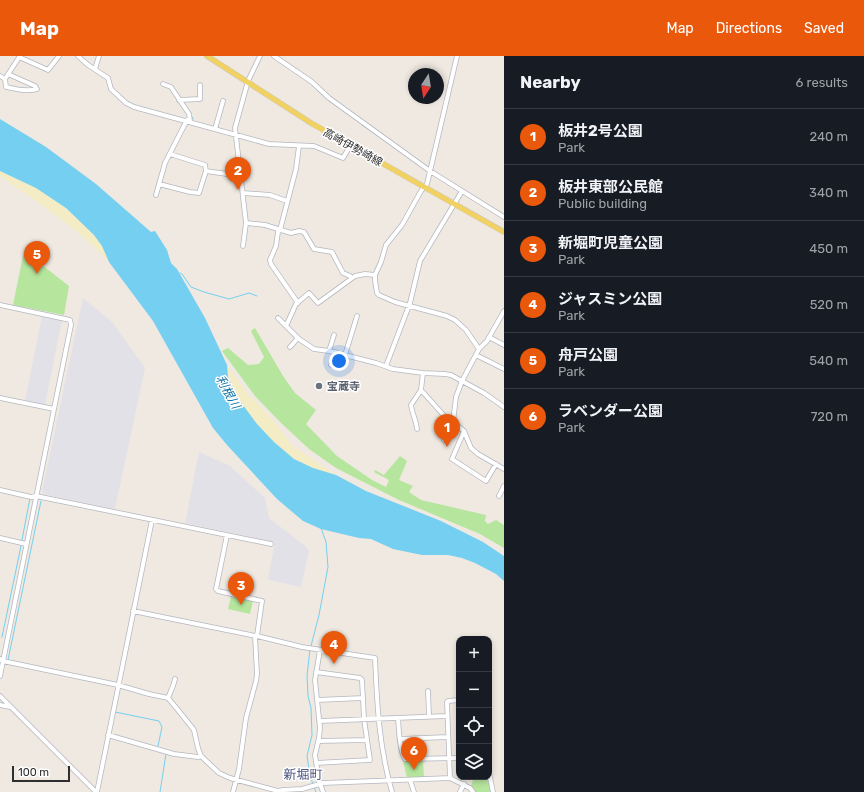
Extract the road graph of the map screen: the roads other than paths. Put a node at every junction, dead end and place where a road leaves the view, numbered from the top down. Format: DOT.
graph roads {
  1 [pos="20,56"];
  2 [pos="59,56"];
  3 [pos="78,56"];
  4 [pos="98,56"];
  5 [pos="207,56"];
  6 [pos="260,56"];
  7 [pos="274,56"];
  8 [pos="457,56"];
  9 [pos="95,70"];
  10 [pos="8,74"];
  11 [pos="0,76"];
  12 [pos="5,79"];
  13 [pos="247,83"];
  14 [pos="163,84"];
  15 [pos="200,85"];
  16 [pos="179,100"];
  17 [pos="223,101"];
  18 [pos="188,121"];
  19 [pos="215,129"];
  20 [pos="235,135"];
  21 [pos="299,146"];
  22 [pos="350,146"];
  23 [pos="170,154"];
  24 [pos="206,171"];
  25 [pos="430,171"];
  26 [pos="241,175"];
  27 [pos="160,184"];
  28 [pos="424,187"];
  29 [pos="462,191"];
  30 [pos="243,194"];
  31 [pos="156,195"];
  32 [pos="287,201"];
  33 [pos="454,204"];
  34 [pos="504,217"];
  35 [pos="246,224"];
  36 [pos="280,230"];
  37 [pos="504,232"];
  38 [pos="243,246"];
  39 [pos="375,275"];
  40 [pos="351,278"];
  41 [pos="298,303"];
  42 [pos="0,305"];
  43 [pos="408,306"];
  44 [pos="504,311"];
  45 [pos="357,316"];
  46 [pos="278,318"];
  47 [pos="286,326"];
  48 [pos="334,335"];
  49 [pos="490,337"];
  50 [pos="298,338"];
  51 [pos="504,345"];
  52 [pos="290,347"];
  53 [pos="479,349"];
  54 [pos="329,351"];
  55 [pos="336,352"];
  56 [pos="345,355"];
  57 [pos="476,355"];
  58 [pos="331,365"];
  59 [pos="386,366"];
  60 [pos="504,369"];
  61 [pos="423,373"];
  62 [pos="462,381"];
  63 [pos="421,390"];
  64 [pos="0,398"];
  65 [pos="504,407"];
  66 [pos="54,409"];
  67 [pos="452,422"];
  68 [pos="417,429"];
  69 [pos="464,431"];
  70 [pos="444,440"];
  71 [pos="496,464"];
  72 [pos="504,469"];
  73 [pos="504,486"];
  74 [pos="0,490"];
  75 [pos="36,496"];
  76 [pos="499,496"];
  77 [pos="152,520"];
  78 [pos="227,535"];
  79 [pos="0,538"];
  80 [pos="26,544"];
  81 [pos="271,544"];
  82 [pos="133,611"];
  83 [pos="256,636"];
  84 [pos="318,650"];
  85 [pos="1,660"];
  86 [pos="316,672"];
  87 [pos="0,676"];
  88 [pos="175,679"];
  89 [pos="118,685"];
  90 [pos="428,691"];
  91 [pos="0,696"];
  92 [pos="168,698"];
  93 [pos="363,698"];
  94 [pos="317,700"];
  95 [pos="456,700"];
  96 [pos="0,705"];
  97 [pos="14,709"];
  98 [pos="429,716"];
  99 [pos="447,716"];
  100 [pos="398,718"];
  101 [pos="364,719"];
  102 [pos="377,719"];
  103 [pos="319,721"];
  104 [pos="108,735"];
  105 [pos="447,737"];
  106 [pos="400,739"];
  107 [pos="366,740"];
  108 [pos="319,741"];
  109 [pos="201,756"];
  110 [pos="448,758"];
  111 [pos="456,758"];
  112 [pos="316,763"];
  113 [pos="450,778"];
  114 [pos="236,780"];
  115 [pos="410,780"];
  116 [pos="490,780"];
  117 [pos="389,781"];
  118 [pos="318,784"];
  119 [pos="464,784"];
  120 [pos="96,792"];
  121 [pos="233,792"];
  122 [pos="323,792"];
  123 [pos="392,792"];
  124 [pos="414,792"];
  125 [pos="460,792"];
  126 [pos="473,792"];
  127 [pos="493,792"];
  1 -- 2 [label="street"];
  1 -- 10 [label="street"];
  3 -- 9 [label="street"];
  4 -- 9 [label="street"];
  5 -- 13 [label="main road, 高崎伊勢崎線"];
  6 -- 13 [label="street"];
  7 -- 25 [label="street"];
  8 -- 25 [label="street"];
  9 -- 18 [label="street"];
  10 -- 12 [label="street"];
  10 -- 12 [label="street"];
  11 -- 12 [label="street"];
  13 -- 20 [label="street"];
  13 -- 22 [label="main road, 高崎伊勢崎線"];
  14 -- 16 [label="street"];
  15 -- 16 [label="street"];
  16 -- 18 [label="street"];
  17 -- 19 [label="street"];
  18 -- 19 [label="street"];
  18 -- 23 [label="street"];
  19 -- 20 [label="street"];
  20 -- 21 [label="street"];
  20 -- 26 [label="street"];
  21 -- 22 [label="street"];
  21 -- 32 [label="street"];
  22 -- 28 [label="main road, 高崎伊勢崎線"];
  23 -- 24 [label="street"];
  23 -- 27 [label="street"];
  24 -- 26 [label="street"];
  24 -- 27 [label="street"];
  25 -- 28 [label="street"];
  25 -- 29 [label="street"];
  26 -- 30 [label="street"];
  27 -- 31 [label="street"];
  28 -- 33 [label="main road, 高崎伊勢崎線"];
  28 -- 39 [label="street"];
  29 -- 33 [label="street"];
  29 -- 34 [label="street"];
  30 -- 32 [label="street"];
  30 -- 35 [label="street"];
  32 -- 36 [label="street"];
  33 -- 37 [label="main road, 高崎伊勢崎線"];
  33 -- 43 [label="street"];
  35 -- 36 [label="street"];
  35 -- 38 [label="street"];
  36 -- 40 [label="street"];
  36 -- 41 [label="street"];
  39 -- 40 [label="street"];
  39 -- 43 [label="street"];
  40 -- 41 [label="street"];
  41 -- 47 [label="street"];
  42 -- 66 [label="street"];
  43 -- 53 [label="street"];
  43 -- 59 [label="street"];
  44 -- 49 [label="street"];
  45 -- 56 [label="street"];
  46 -- 47 [label="street"];
  47 -- 50 [label="street"];
  48 -- 54 [label="street"];
  49 -- 51 [label="street"];
  49 -- 53 [label="street"];
  50 -- 52 [label="street"];
  50 -- 54 [label="street"];
  53 -- 57 [label="street"];
  54 -- 55 [label="street"];
  55 -- 56 [label="street"];
  55 -- 58 [label="street"];
  56 -- 59 [label="street"];
  57 -- 60 [label="street"];
  57 -- 62 [label="street"];
  59 -- 61 [label="street"];
  61 -- 62 [label="street"];
  61 -- 63 [label="street"];
  62 -- 65 [label="street"];
  62 -- 67 [label="street"];
  63 -- 67 [label="street"];
  63 -- 68 [label="street"];
  64 -- 66 [label="street"];
  66 -- 75 [label="street"];
  67 -- 69 [label="street"];
  67 -- 70 [label="street"];
  69 -- 71 [label="street"];
  69 -- 71 [label="street"];
  71 -- 72 [label="street"];
  73 -- 76 [label="street"];
  74 -- 75 [label="street"];
  75 -- 77 [label="street"];
  75 -- 80 [label="street"];
  77 -- 78 [label="street"];
  77 -- 82 [label="street"];
  78 -- 81 [label="street"];
  78 -- 83 [label="street"];
  79 -- 80 [label="street"];
  80 -- 85 [label="street"];
  82 -- 83 [label="street"];
  82 -- 89 [label="street"];
  83 -- 84 [label="street"];
  83 -- 114 [label="street"];
  84 -- 86 [label="street"];
  84 -- 102 [label="street"];
  85 -- 87 [label="street"];
  85 -- 89 [label="street"];
  86 -- 93 [label="street"];
  86 -- 94 [label="street"];
  88 -- 92 [label="street"];
  89 -- 92 [label="street"];
  89 -- 104 [label="street"];
  90 -- 98 [label="street"];
  91 -- 97 [label="street"];
  92 -- 109 [label="street"];
  93 -- 94 [label="street"];
  93 -- 101 [label="street"];
  94 -- 103 [label="street"];
  95 -- 99 [label="street"];
  96 -- 97 [label="street"];
  97 -- 120 [label="street"];
  98 -- 99 [label="street"];
  98 -- 100 [label="street"];
  99 -- 105 [label="street"];
  100 -- 102 [label="street"];
  100 -- 106 [label="street"];
  101 -- 102 [label="street"];
  101 -- 103 [label="street"];
  101 -- 107 [label="street"];
  102 -- 117 [label="street"];
  103 -- 108 [label="street"];
  104 -- 109 [label="street"];
  104 -- 120 [label="street"];
  105 -- 106 [label="street"];
  105 -- 110 [label="street"];
  106 -- 110 [label="street"];
  107 -- 108 [label="street"];
  107 -- 112 [label="street"];
  108 -- 112 [label="street"];
  109 -- 114 [label="street"];
  110 -- 111 [label="street"];
  110 -- 113 [label="street"];
  112 -- 118 [label="street"];
  113 -- 115 [label="street"];
  113 -- 119 [label="street"];
  114 -- 118 [label="street"];
  114 -- 121 [label="street"];
  115 -- 117 [label="street"];
  115 -- 124 [label="street"];
  116 -- 127 [label="street"];
  117 -- 118 [label="street"];
  117 -- 123 [label="street"];
  118 -- 122 [label="street"];
  119 -- 125 [label="street"];
  119 -- 126 [label="street"];
}
